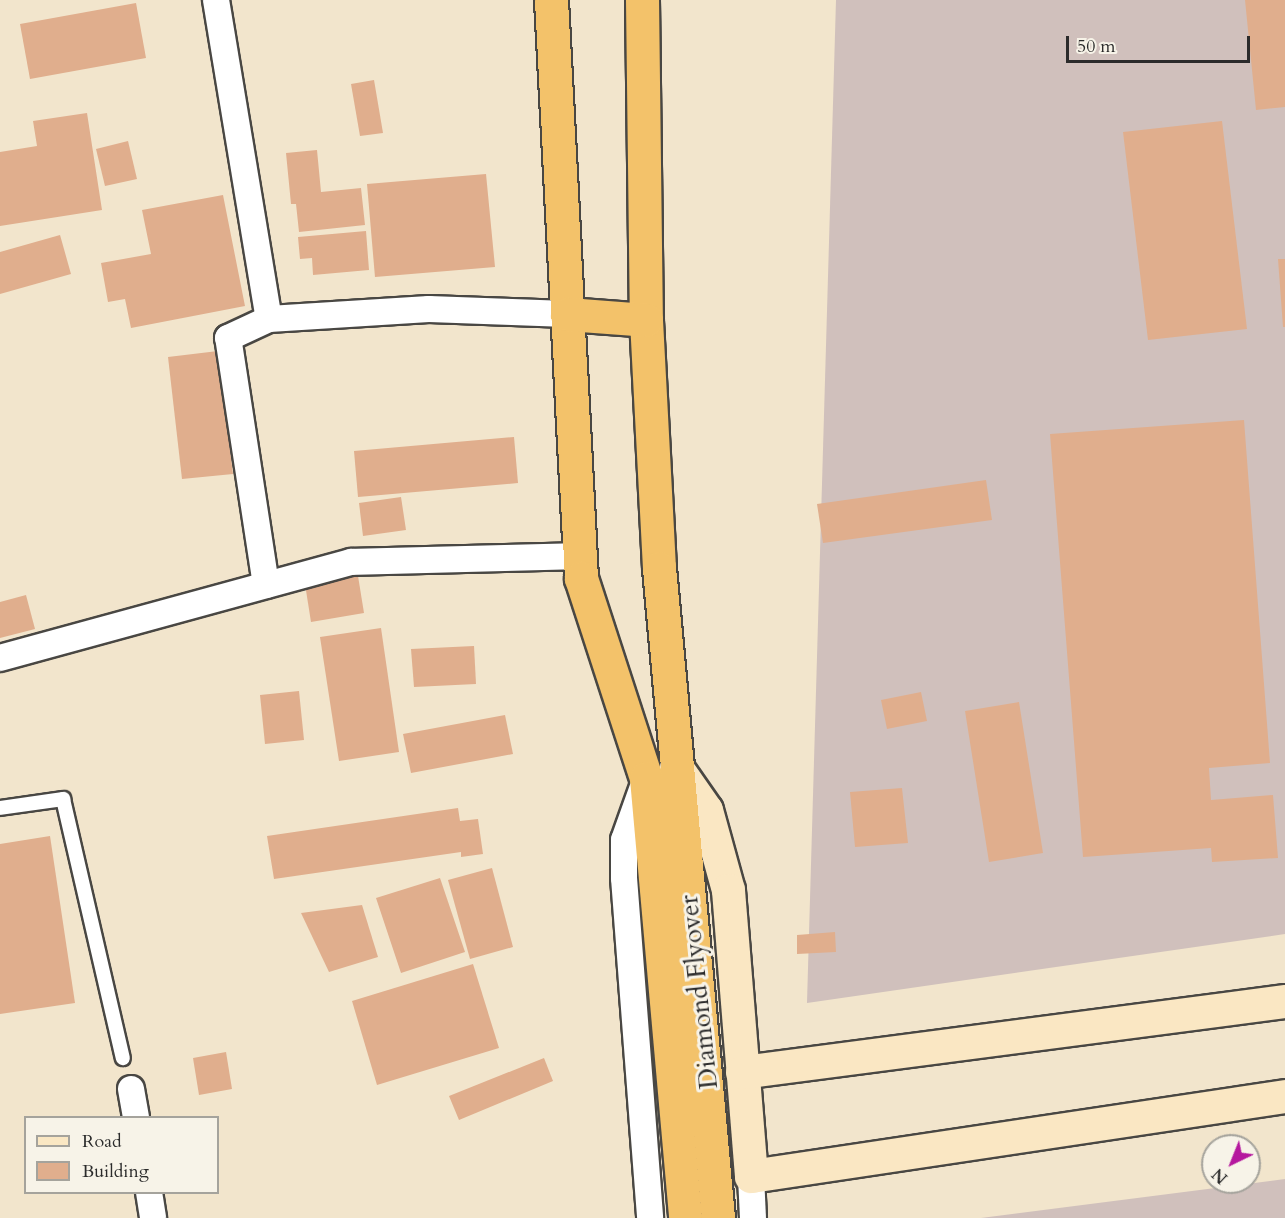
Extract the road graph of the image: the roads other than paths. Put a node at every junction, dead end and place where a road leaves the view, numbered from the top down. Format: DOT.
graph roads {
  1 [pos="216,0"];
  2 [pos="551,0"];
  3 [pos="642,0"];
  4 [pos="567,314"];
  5 [pos="268,319"];
  6 [pos="646,320"];
  7 [pos="580,556"];
  8 [pos="266,585"];
  9 [pos="0,658"];
  10 [pos="676,767"];
  11 [pos="646,778"];
  12 [pos="0,808"];
  13 [pos="673,895"];
  14 [pos="1285,1001"];
  15 [pos="123,1058"];
  16 [pos="742,1072"];
  17 [pos="131,1089"];
  18 [pos="1285,1096"];
  19 [pos="136,1116"];
  20 [pos="751,1176"];
  21 [pos="149,1194"];
  22 [pos="153,1218"];
  23 [pos="650,1218"];
  24 [pos="685,1218"];
  25 [pos="718,1218"];
  26 [pos="753,1218"];
  1 -- 5 [label="street"];
  2 -- 4 [label="highway, Diamond Flyover"];
  3 -- 6 [label="highway, Diamond Flyover"];
  4 -- 5 [label="street"];
  4 -- 6 [label="highway"];
  4 -- 7 [label="highway, Diamond Flyover"];
  5 -- 8 [label="street"];
  6 -- 10 [label="highway, Diamond Flyover"];
  7 -- 8 [label="street"];
  7 -- 11 [label="highway, Diamond Flyover"];
  8 -- 9 [label="street"];
  10 -- 13 [label="highway, Diamond Flyover"];
  10 -- 16 [label="street"];
  11 -- 13 [label="highway, Diamond Flyover"];
  11 -- 23 [label="street"];
  12 -- 15 [label="lane"];
  13 -- 24 [label="highway, Diamond Flyover"];
  13 -- 25 [label="highway, Diamond Flyover"];
  14 -- 16 [label="street"];
  16 -- 20 [label="street"];
  17 -- 19 [label="street"];
  18 -- 20 [label="street"];
  20 -- 26 [label="street"];
  21 -- 22 [label="street"];
}
